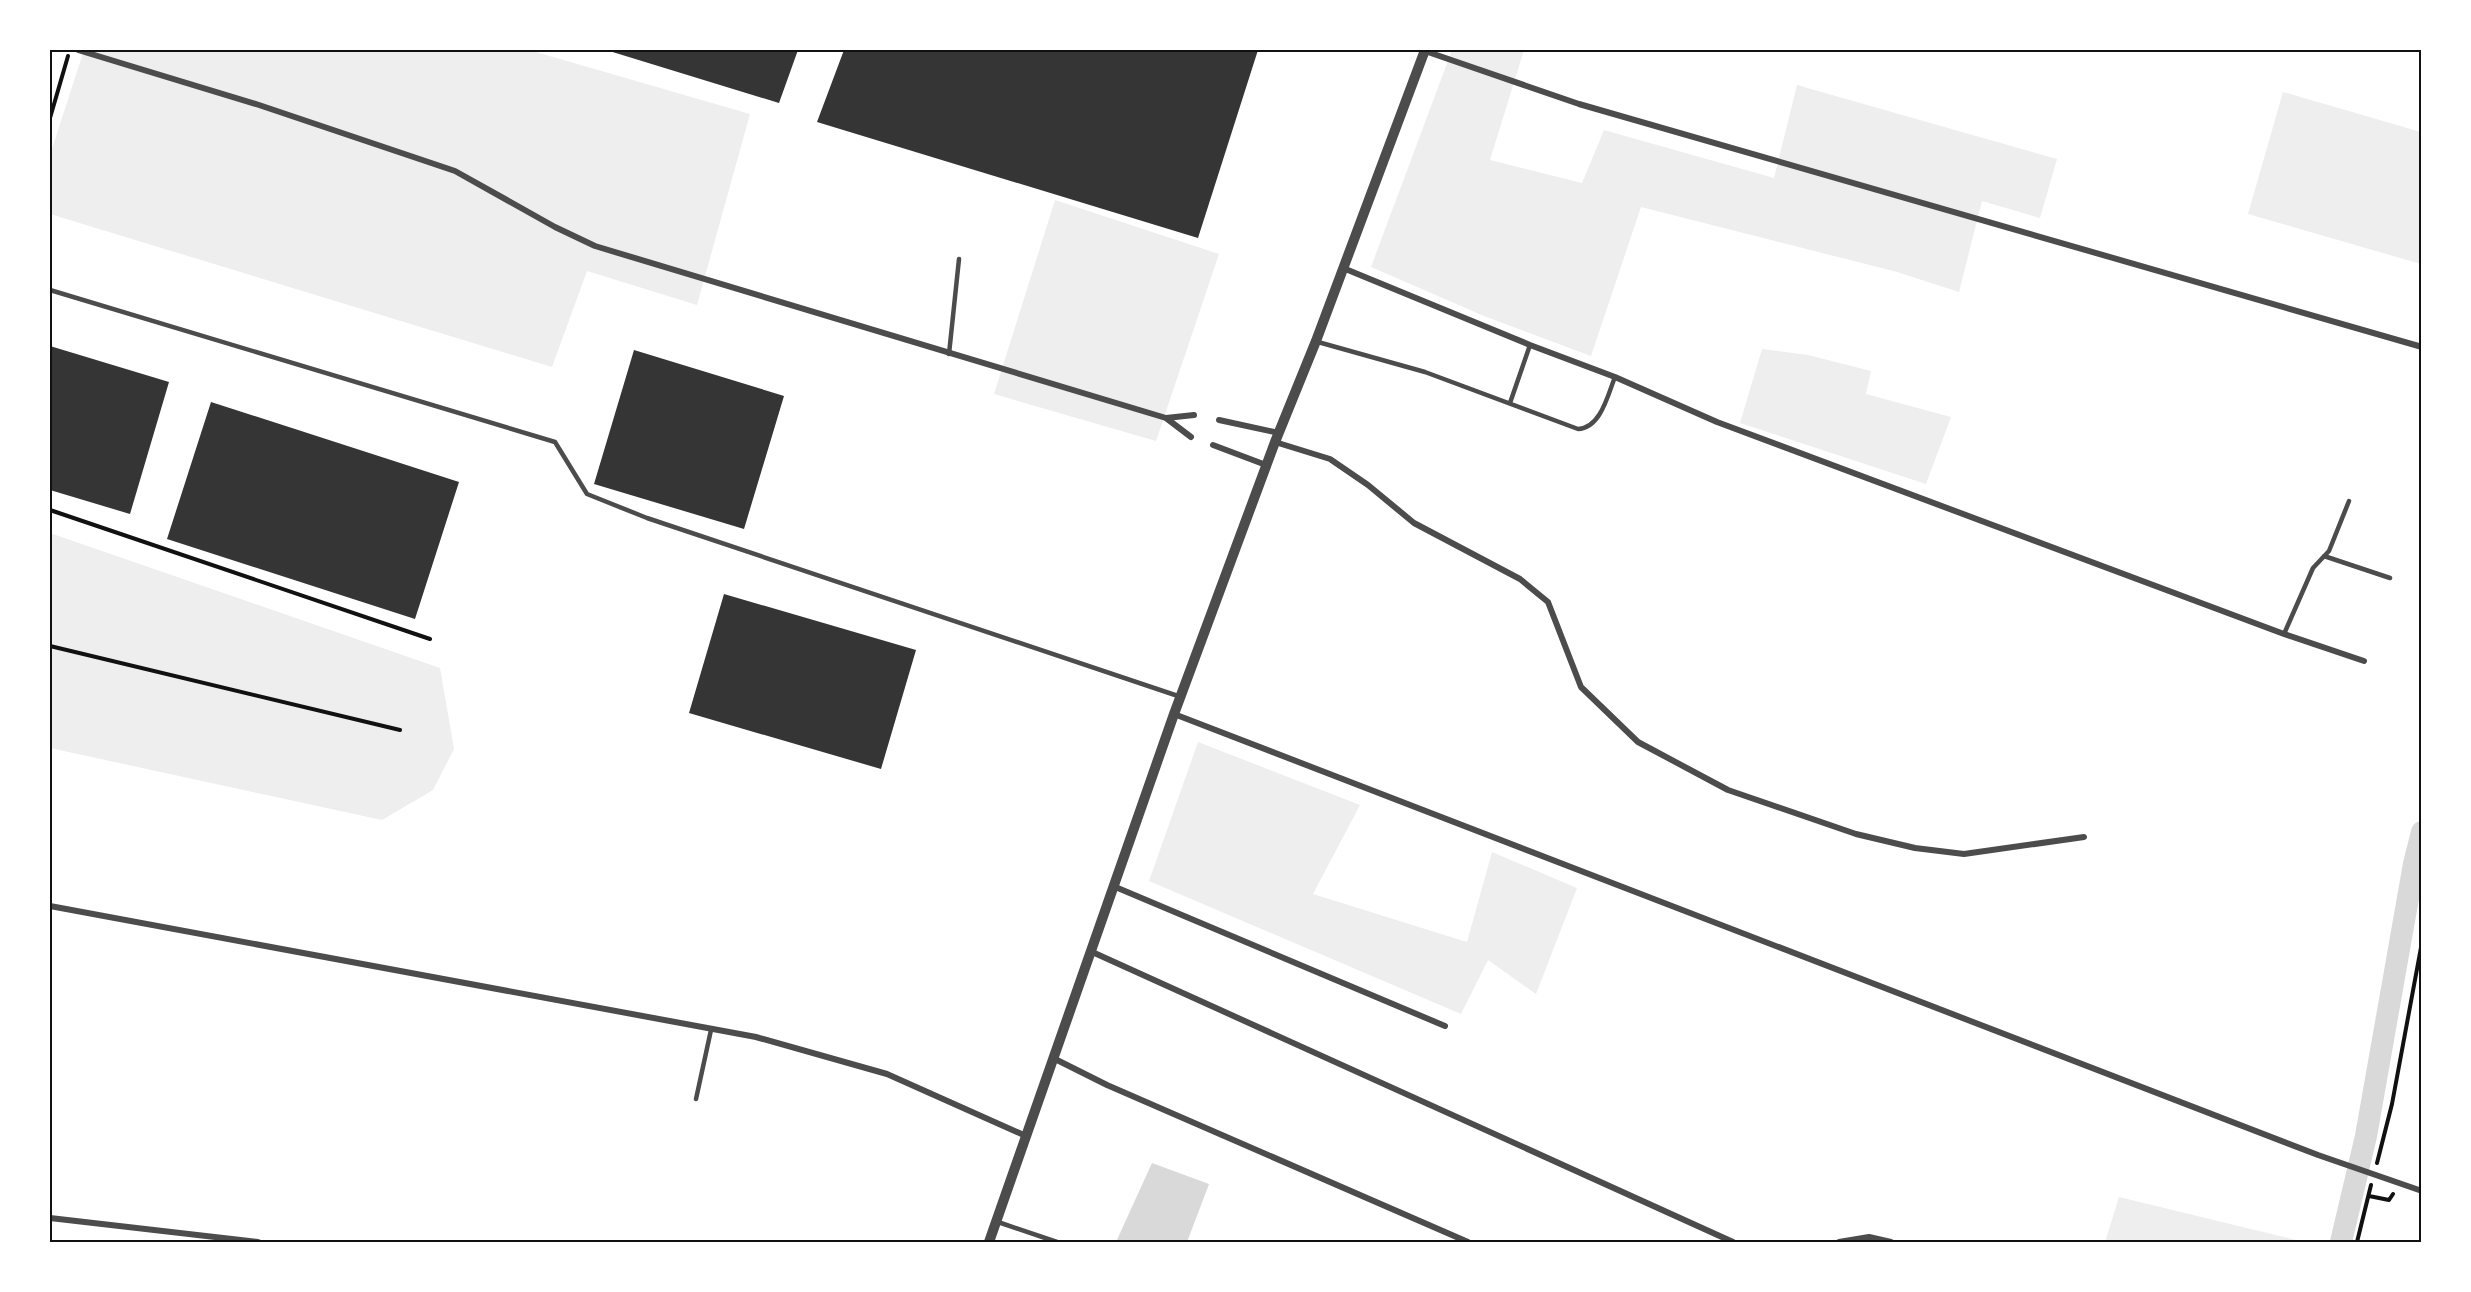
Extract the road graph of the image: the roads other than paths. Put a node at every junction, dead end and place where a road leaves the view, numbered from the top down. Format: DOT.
graph roads {
  1 [pos="78,50"];
  2 [pos="1425,50"];
  3 [pos="959,259"];
  4 [pos="1342,267"];
  5 [pos="50,290"];
  6 [pos="1316,341"];
  7 [pos="1530,345"];
  8 [pos="2421,347"];
  9 [pos="949,354"];
  10 [pos="1615,377"];
  11 [pos="1510,403"];
  12 [pos="1194,415"];
  13 [pos="1166,418"];
  14 [pos="1219,420"];
  15 [pos="1191,437"];
  16 [pos="1277,437"];
  17 [pos="1213,445"];
  18 [pos="1266,465"];
  19 [pos="2349,501"];
  20 [pos="2324,556"];
  21 [pos="2390,578"];
  22 [pos="2284,634"];
  23 [pos="2364,662"];
  24 [pos="1181,697"];
  25 [pos="1174,714"];
  26 [pos="2084,837"];
  27 [pos="1113,886"];
  28 [pos="50,906"];
  29 [pos="1090,951"];
  30 [pos="1445,1026"];
  31 [pos="711,1030"];
  32 [pos="1053,1058"];
  33 [pos="696,1099"];
  34 [pos="1026,1136"];
  35 [pos="2421,1191"];
  36 [pos="50,1218"];
  37 [pos="996,1221"];
  38 [pos="258,1242"];
  39 [pos="989,1242"];
  40 [pos="1058,1242"];
  41 [pos="1468,1242"];
  42 [pos="1733,1242"];
  43 [pos="1839,1242"];
  44 [pos="1891,1242"];
  1 -- 9 [label="street"];
  2 -- 4 [label="street"];
  2 -- 8 [label="street"];
  3 -- 9 [label="lane"];
  4 -- 6 [label="street"];
  4 -- 7 [label="street"];
  5 -- 24 [label="lane"];
  6 -- 11 [label="lane"];
  6 -- 16 [label="street"];
  7 -- 10 [label="street"];
  7 -- 11 [label="lane"];
  9 -- 13 [label="street"];
  10 -- 11 [label="lane"];
  10 -- 22 [label="street"];
  12 -- 13 [label="street"];
  13 -- 15 [label="street"];
  14 -- 16 [label="street"];
  16 -- 18 [label="street"];
  16 -- 26 [label="street"];
  17 -- 18 [label="street"];
  18 -- 24 [label="street"];
  19 -- 20 [label="lane"];
  20 -- 21 [label="lane"];
  20 -- 22 [label="lane"];
  22 -- 23 [label="street"];
  24 -- 25 [label="street"];
  25 -- 27 [label="street"];
  25 -- 35 [label="street"];
  27 -- 29 [label="street"];
  27 -- 30 [label="street"];
  28 -- 31 [label="street"];
  29 -- 32 [label="street"];
  29 -- 42 [label="street"];
  31 -- 33 [label="lane"];
  31 -- 34 [label="street"];
  32 -- 34 [label="street"];
  32 -- 41 [label="street"];
  34 -- 37 [label="street"];
  36 -- 38 [label="street"];
  37 -- 39 [label="street"];
  37 -- 40 [label="lane"];
  43 -- 44 [label="street"];
}
